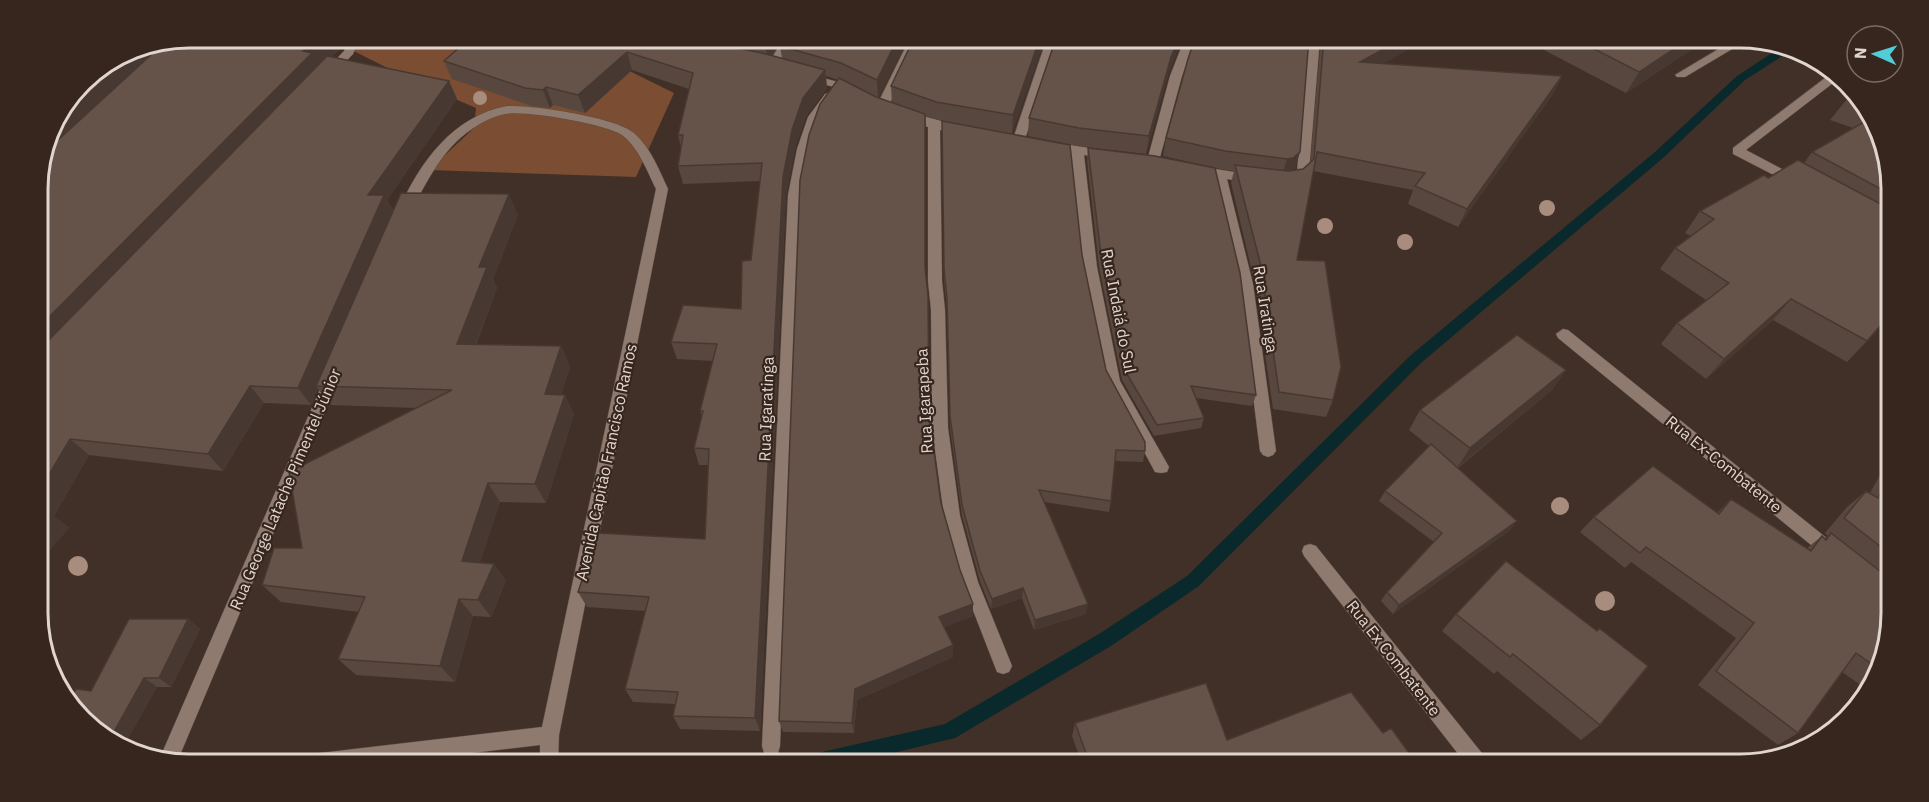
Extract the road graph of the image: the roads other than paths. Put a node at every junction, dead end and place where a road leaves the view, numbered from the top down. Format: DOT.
graph roads {
  1 [pos="351,48"];
  2 [pos="786,48"];
  3 [pos="909,48"];
  4 [pos="1051,48"];
  5 [pos="1187,48"];
  6 [pos="1313,48"];
  7 [pos="1727,48"];
  8 [pos="1681,75"];
  9 [pos="1829,80"];
  10 [pos="317,85"];
  11 [pos="838,86"];
  12 [pos="873,103"];
  13 [pos="934,125"];
  14 [pos="977,132"];
  15 [pos="1077,152"];
  16 [pos="1120,157"];
  17 [pos="1153,161"];
  18 [pos="1186,168"];
  19 [pos="1220,175"];
  20 [pos="1261,180"];
  21 [pos="1282,183"];
  22 [pos="1809,188"];
  23 [pos="396,228"];
  24 [pos="1563,334"];
  25 [pos="336,370"];
  26 [pos="1268,451"];
  27 [pos="1161,467"];
  28 [pos="1310,551"];
  29 [pos="1848,564"];
  30 [pos="1003,666"];
  31 [pos="550,735"];
  32 [pos="771,746"];
  33 [pos="171,753"];
  34 [pos="394,754"];
  35 [pos="549,754"];
  36 [pos="1470,754"];
  1 -- 10 [label="street"];
  2 -- 11 [label="street"];
  3 -- 12 [label="street"];
  4 -- 15 [label="street"];
  5 -- 17 [label="street"];
  6 -- 21 [label="street"];
  7 -- 8 [label="street"];
  9 -- 22 [label="street"];
  11 -- 12 [label="street"];
  11 -- 32 [label="street, Rua Igaratinga"];
  12 -- 13 [label="street"];
  13 -- 14 [label="street"];
  13 -- 30 [label="street, Rua Igarapeba"];
  15 -- 16 [label="street"];
  15 -- 27 [label="street, Rua Indaiá do Sul"];
  18 -- 19 [label="street"];
  19 -- 20 [label="street"];
  19 -- 26 [label="street, Rua Iratinga"];
  23 -- 31 [label="street, Avenida Capitão Francisco Ramos"];
  24 -- 29 [label="street, Rua Ex-Combatente"];
  25 -- 33 [label="street, Rua George Latache Pimentel Júnior"];
  28 -- 36 [label="street, Rua Ex Combatente"];
  31 -- 34 [label="street"];
  31 -- 35 [label="street, Avenida Capitão Francisco Ramos"];
}
